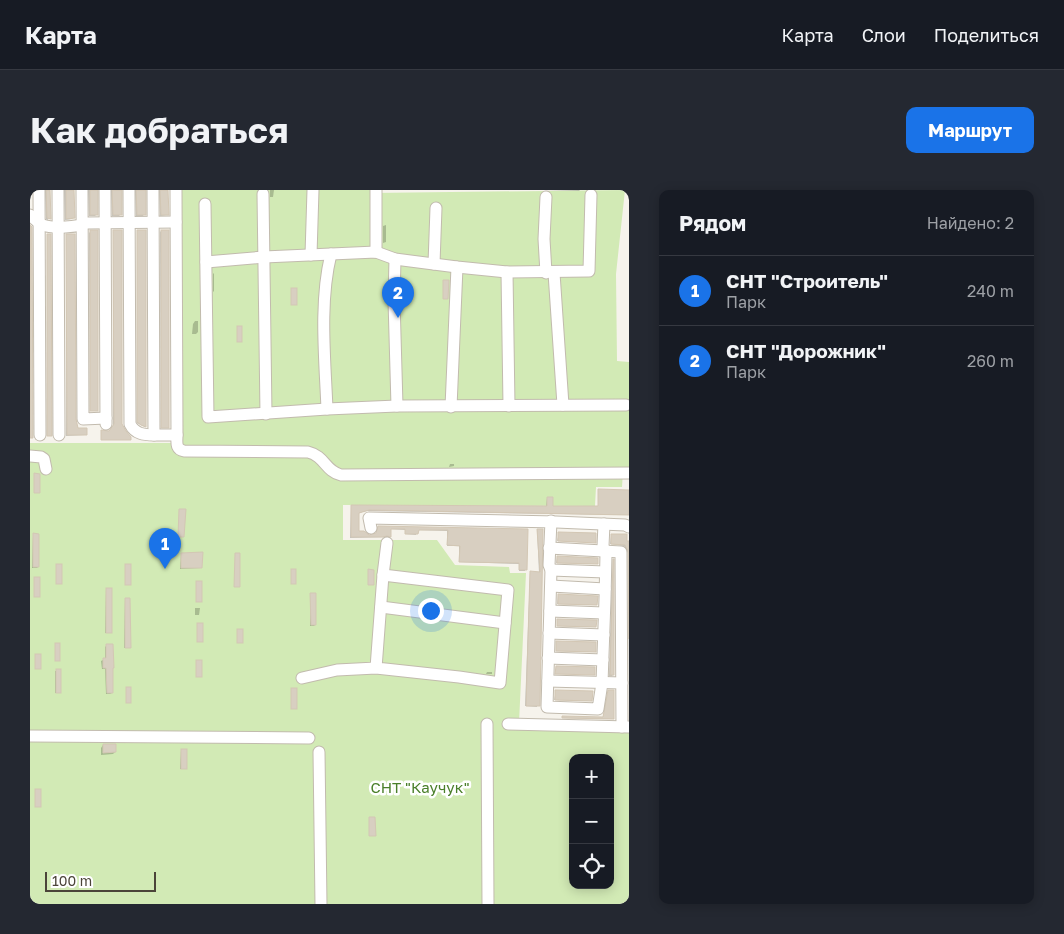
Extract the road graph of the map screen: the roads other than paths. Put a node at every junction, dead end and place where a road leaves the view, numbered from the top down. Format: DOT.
graph roads {
  1 [pos="39,190"];
  2 [pos="58,190"];
  3 [pos="82,190"];
  4 [pos="105,190"];
  5 [pos="129,190"];
  6 [pos="153,190"];
  7 [pos="176,190"];
  8 [pos="314,190"];
  9 [pos="376,190"];
  10 [pos="263,194"];
  11 [pos="591,195"];
  12 [pos="546,197"];
  13 [pos="205,204"];
  14 [pos="436,208"];
  15 [pos="30,215"];
  16 [pos="176,222"];
  17 [pos="40,223"];
  18 [pos="105,223"];
  19 [pos="129,223"];
  20 [pos="154,223"];
  21 [pos="82,225"];
  22 [pos="58,227"];
  23 [pos="376,252"];
  24 [pos="331,254"];
  25 [pos="311,255"];
  26 [pos="264,257"];
  27 [pos="396,259"];
  28 [pos="206,262"];
  29 [pos="434,264"];
  30 [pos="457,268"];
  31 [pos="507,272"];
  32 [pos="550,273"];
  33 [pos="563,405"];
  34 [pos="626,405"];
  35 [pos="397,406"];
  36 [pos="509,406"];
  37 [pos="452,407"];
  38 [pos="327,409"];
  39 [pos="266,414"];
  40 [pos="40,435"];
  41 [pos="59,435"];
  42 [pos="154,435"];
  43 [pos="177,435"];
  44 [pos="30,456"];
  45 [pos="46,469"];
  46 [pos="629,473"];
  47 [pos="550,521"];
  48 [pos="604,524"];
  49 [pos="629,527"];
  50 [pos="371,528"];
  51 [pos="387,543"];
  52 [pos="549,548"];
  53 [pos="605,551"];
  54 [pos="551,570"];
  55 [pos="605,572"];
  56 [pos="383,575"];
  57 [pos="551,586"];
  58 [pos="605,589"];
  59 [pos="381,607"];
  60 [pos="550,611"];
  61 [pos="604,613"];
  62 [pos="505,623"];
  63 [pos="549,633"];
  64 [pos="604,636"];
  65 [pos="548,658"];
  66 [pos="603,660"];
  67 [pos="376,668"];
  68 [pos="302,678"];
  69 [pos="548,681"];
  70 [pos="602,683"];
  71 [pos="622,683"];
  72 [pos="487,724"];
  73 [pos="508,724"];
  74 [pos="626,727"];
  75 [pos="30,736"];
  76 [pos="309,738"];
  77 [pos="319,752"];
  78 [pos="320,904"];
  79 [pos="488,904"];
  1 -- 17 [label="street"];
  2 -- 22 [label="street"];
  3 -- 21 [label="street"];
  4 -- 18 [label="street"];
  5 -- 19 [label="street"];
  6 -- 20 [label="street"];
  7 -- 16 [label="street"];
  8 -- 25 [label="street"];
  9 -- 23 [label="street"];
  10 -- 26 [label="street"];
  11 -- 32 [label="street"];
  12 -- 32 [label="street"];
  13 -- 28 [label="street"];
  14 -- 29 [label="street"];
  15 -- 17 [label="street"];
  16 -- 20 [label="street"];
  16 -- 43 [label="street"];
  17 -- 22 [label="street"];
  17 -- 40 [label="street"];
  18 -- 19 [label="street"];
  18 -- 21 [label="street"];
  18 -- 21 [label="street"];
  19 -- 20 [label="street"];
  19 -- 42 [label="street"];
  20 -- 42 [label="street"];
  21 -- 22 [label="street"];
  22 -- 41 [label="street"];
  23 -- 24 [label="street"];
  23 -- 27 [label="street"];
  24 -- 25 [label="street"];
  24 -- 38 [label="street"];
  25 -- 26 [label="street"];
  26 -- 28 [label="street"];
  26 -- 39 [label="street"];
  27 -- 29 [label="street"];
  27 -- 35 [label="street"];
  28 -- 39 [label="street"];
  29 -- 30 [label="street"];
  30 -- 31 [label="street"];
  30 -- 37 [label="street"];
  31 -- 32 [label="street"];
  31 -- 36 [label="street"];
  32 -- 33 [label="street"];
  33 -- 34 [label="street"];
  33 -- 36 [label="street"];
  35 -- 37 [label="street"];
  35 -- 38 [label="street"];
  36 -- 37 [label="street"];
  38 -- 39 [label="street"];
  42 -- 43 [label="street"];
  43 -- 46 [label="street"];
  44 -- 45 [label="street"];
  47 -- 48 [label="street"];
  47 -- 50 [label="street"];
  47 -- 52 [label="street"];
  48 -- 49 [label="street"];
  48 -- 53 [label="street"];
  51 -- 56 [label="street"];
  52 -- 53 [label="street"];
  52 -- 54 [label="street"];
  53 -- 55 [label="street"];
  53 -- 71 [label="street"];
  54 -- 55 [label="street"];
  54 -- 57 [label="street"];
  55 -- 58 [label="street"];
  56 -- 59 [label="street"];
  56 -- 62 [label="street"];
  57 -- 58 [label="street"];
  57 -- 60 [label="street"];
  58 -- 61 [label="street"];
  59 -- 62 [label="street"];
  59 -- 67 [label="street"];
  60 -- 61 [label="street"];
  60 -- 63 [label="street"];
  61 -- 64 [label="street"];
  62 -- 67 [label="street"];
  63 -- 64 [label="street"];
  63 -- 65 [label="street"];
  64 -- 66 [label="street"];
  65 -- 66 [label="street"];
  65 -- 69 [label="street"];
  66 -- 70 [label="street"];
  67 -- 68 [label="street"];
  69 -- 70 [label="street"];
  69 -- 70 [label="street"];
  70 -- 71 [label="street"];
  71 -- 74 [label="street"];
  72 -- 79 [label="street"];
  73 -- 74 [label="street"];
  75 -- 76 [label="street"];
  77 -- 78 [label="street"];
}
